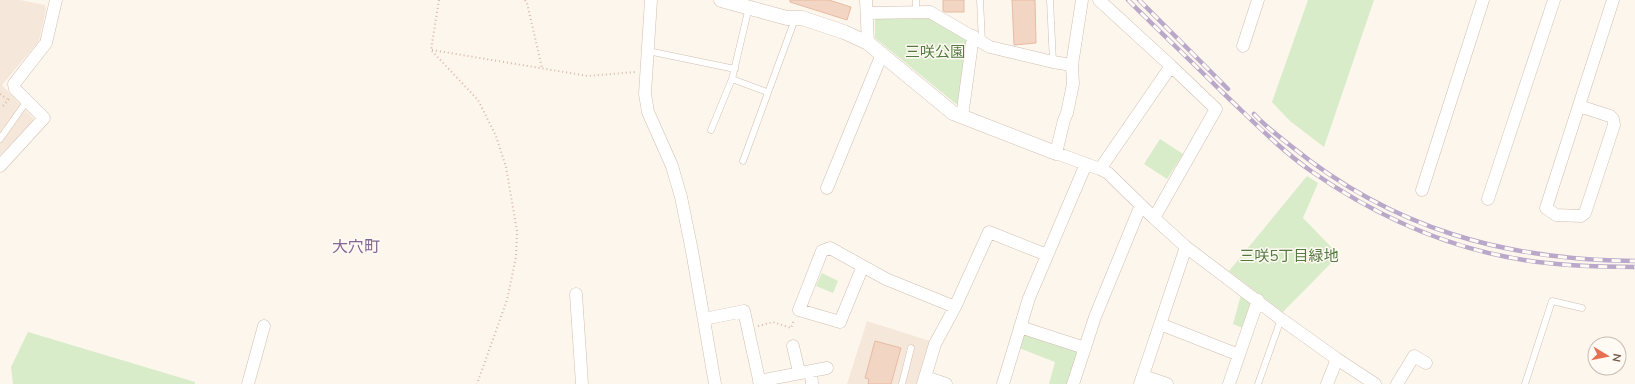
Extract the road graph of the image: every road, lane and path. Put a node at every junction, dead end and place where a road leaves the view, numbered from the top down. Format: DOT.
graph roads {
  1 [pos="56,0"];
  2 [pos="439,0"];
  3 [pos="525,0"];
  4 [pos="651,0"];
  5 [pos="721,0"];
  6 [pos="866,0"];
  7 [pos="980,0"];
  8 [pos="1050,0"];
  9 [pos="1082,0"];
  10 [pos="1099,0"];
  11 [pos="1258,0"];
  12 [pos="1484,0"];
  13 [pos="1554,0"];
  14 [pos="1613,0"];
  15 [pos="916,6"];
  16 [pos="749,7"];
  17 [pos="867,13"];
  18 [pos="795,18"];
  19 [pos="978,39"];
  20 [pos="868,43"];
  21 [pos="1243,46"];
  22 [pos="431,50"];
  23 [pos="648,51"];
  24 [pos="882,54"];
  25 [pos="1053,62"];
  26 [pos="1072,65"];
  27 [pos="1171,66"];
  28 [pos="542,68"];
  29 [pos="735,69"];
  30 [pos="645,72"];
  31 [pos="732,79"];
  32 [pos="767,92"];
  33 [pos="0,94"];
  34 [pos="8,100"];
  35 [pos="27,101"];
  36 [pos="1579,106"];
  37 [pos="962,117"];
  38 [pos="711,130"];
  39 [pos="0,139"];
  40 [pos="1056,153"];
  41 [pos="743,161"];
  42 [pos="1086,164"];
  43 [pos="0,166"];
  44 [pos="1100,169"];
  45 [pos="827,188"];
  46 [pos="1422,190"];
  47 [pos="1488,199"];
  48 [pos="1141,205"];
  49 [pos="1154,218"];
  50 [pos="1186,247"];
  51 [pos="1047,254"];
  52 [pos="863,266"];
  53 [pos="576,294"];
  54 [pos="1258,300"];
  55 [pos="955,307"];
  56 [pos="1582,308"];
  57 [pos="799,310"];
  58 [pos="704,319"];
  59 [pos="1282,319"];
  60 [pos="1160,324"];
  61 [pos="264,326"];
  62 [pos="1020,327"];
  63 [pos="748,329"];
  64 [pos="793,346"];
  65 [pos="911,348"];
  66 [pos="1084,348"];
  67 [pos="1239,355"];
  68 [pos="1337,359"];
  69 [pos="1426,363"];
  70 [pos="827,368"];
  71 [pos="805,371"];
  72 [pos="924,380"];
  73 [pos="1141,380"];
  74 [pos="759,382"];
  75 [pos="248,384"];
  76 [pos="477,384"];
  77 [pos="582,384"];
  78 [pos="715,384"];
  79 [pos="812,384"];
  80 [pos="902,384"];
  81 [pos="946,384"];
  82 [pos="1003,384"];
  83 [pos="1073,384"];
  84 [pos="1167,384"];
  85 [pos="1229,384"];
  86 [pos="1258,384"];
  87 [pos="1327,384"];
  88 [pos="1375,384"];
  89 [pos="1397,384"];
  90 [pos="1525,384"];
  1 -- 35 [label="street"];
  2 -- 22 [label="path"];
  3 -- 28 [label="path"];
  4 -- 23 [label="street"];
  5 -- 16 [label="street"];
  6 -- 17 [label="street"];
  7 -- 19 [label="lane"];
  8 -- 25 [label="lane"];
  9 -- 26 [label="street"];
  10 -- 27 [label="street"];
  11 -- 21 [label="street"];
  12 -- 46 [label="street"];
  13 -- 47 [label="street"];
  14 -- 36 [label="street"];
  15 -- 17 [label="street"];
  15 -- 19 [label="street"];
  16 -- 18 [label="street"];
  16 -- 29 [label="lane"];
  17 -- 20 [label="street"];
  18 -- 20 [label="street"];
  18 -- 32 [label="lane"];
  19 -- 25 [label="street"];
  19 -- 37 [label="street"];
  20 -- 24 [label="street"];
  22 -- 28 [label="path"];
  22 -- 76 [label="path"];
  23 -- 29 [label="lane"];
  23 -- 30 [label="street"];
  24 -- 37 [label="street"];
  24 -- 45 [label="street"];
  25 -- 26 [label="street"];
  26 -- 40 [label="street"];
  27 -- 44 [label="street"];
  27 -- 49 [label="street"];
  28 -- 30 [label="path"];
  29 -- 31 [label="lane"];
  30 -- 58 [label="street"];
  31 -- 32 [label="lane"];
  31 -- 38 [label="lane"];
  32 -- 41 [label="lane"];
  33 -- 34 [label="path"];
  35 -- 39 [label="lane"];
  35 -- 43 [label="street"];
  36 -- 36 [label="street"];
  37 -- 40 [label="street"];
  40 -- 42 [label="street"];
  42 -- 44 [label="street"];
  42 -- 51 [label="street"];
  44 -- 48 [label="street"];
  48 -- 49 [label="street"];
  48 -- 66 [label="street"];
  49 -- 50 [label="street"];
  50 -- 54 [label="street"];
  50 -- 60 [label="street"];
  51 -- 55 [label="street"];
  51 -- 62 [label="street"];
  52 -- 55 [label="street"];
  52 -- 57 [label="street"];
  52 -- 57 [label="street"];
  53 -- 77 [label="street"];
  54 -- 59 [label="street"];
  54 -- 67 [label="street"];
  55 -- 72 [label="street"];
  56 -- 90 [label="lane"];
  57 -- 63 [label="path"];
  58 -- 63 [label="street"];
  58 -- 78 [label="street"];
  59 -- 68 [label="street"];
  59 -- 86 [label="lane"];
  60 -- 67 [label="street"];
  60 -- 73 [label="street"];
  61 -- 75 [label="street"];
  62 -- 66 [label="street"];
  62 -- 82 [label="street"];
  63 -- 74 [label="street"];
  64 -- 71 [label="street"];
  65 -- 80 [label="lane"];
  66 -- 83 [label="street"];
  67 -- 85 [label="street"];
  68 -- 87 [label="street"];
  68 -- 88 [label="street"];
  69 -- 89 [label="street"];
  70 -- 71 [label="street"];
  71 -- 74 [label="street"];
  71 -- 79 [label="street"];
  72 -- 81 [label="street"];
  73 -- 84 [label="street"];
}
